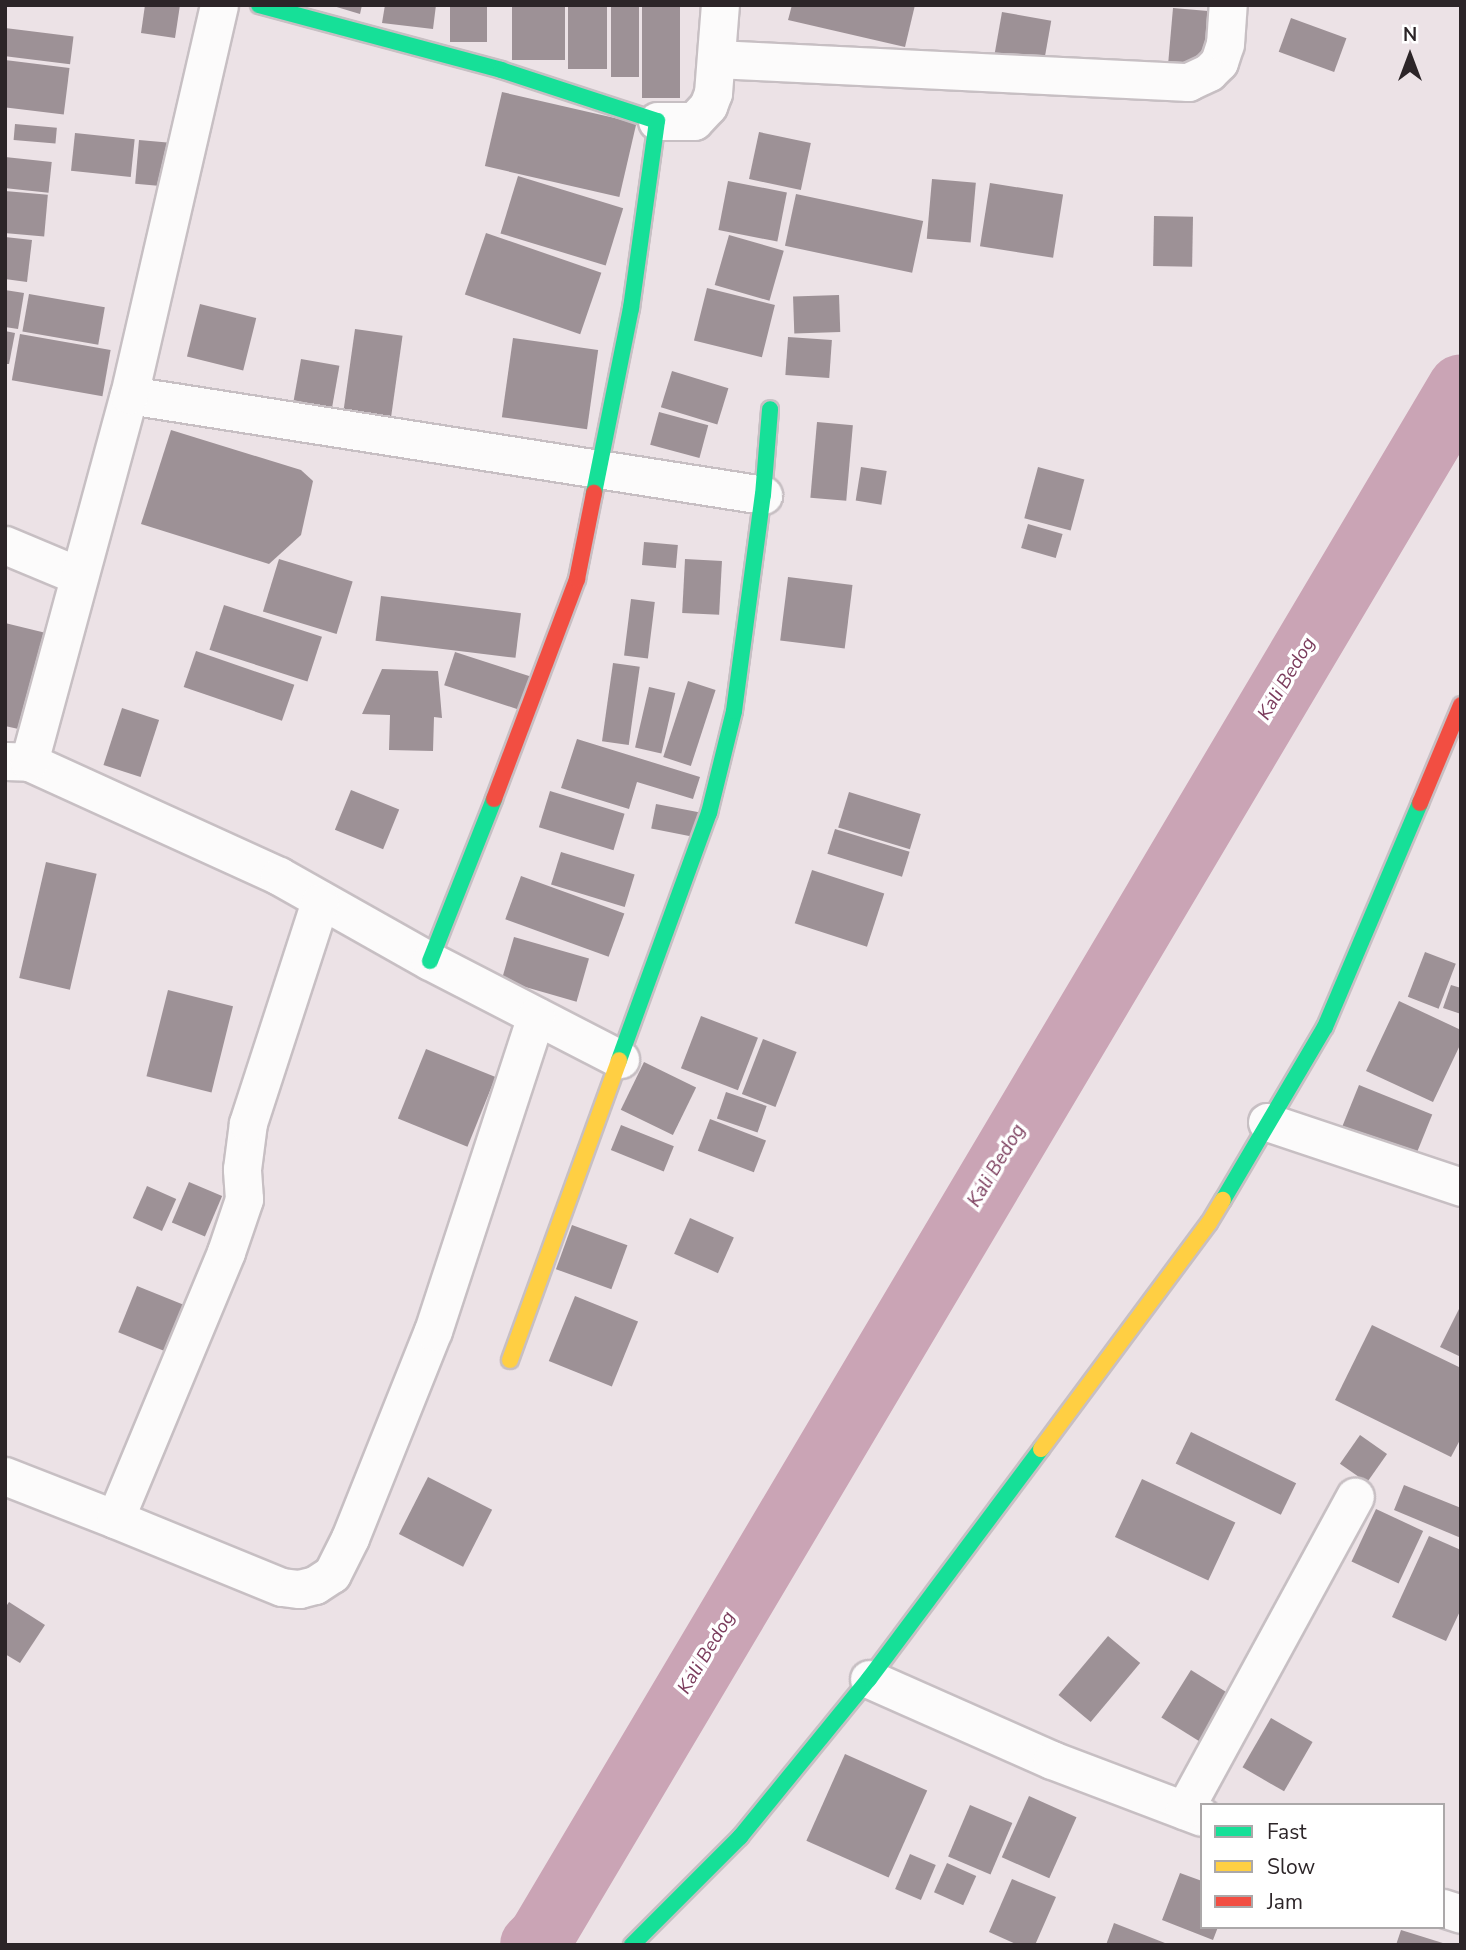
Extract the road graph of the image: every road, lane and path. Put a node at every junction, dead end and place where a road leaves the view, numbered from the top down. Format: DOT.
graph roads {
  1 [pos="219,5"];
  2 [pos="259,5"];
  3 [pos="720,5"];
  4 [pos="1228,5"];
  5 [pos="716,59"];
  6 [pos="657,121"];
  7 [pos="129,395"];
  8 [pos="770,409"];
  9 [pos="601,470"];
  10 [pos="763,495"];
  11 [pos="5,545"];
  12 [pos="79,576"];
  13 [pos="1461,705"];
  14 [pos="17,761"];
  15 [pos="320,902"];
  16 [pos="430,961"];
  17 [pos="536,1016"];
  18 [pos="620,1059"];
  19 [pos="1268,1122"];
  20 [pos="1461,1187"];
  21 [pos="510,1360"];
  22 [pos="5,1476"];
  23 [pos="1355,1497"];
  24 [pos="115,1519"];
  25 [pos="869,1679"];
  26 [pos="1193,1814"];
  27 [pos="632,1945"];
  1 -- 7 [label="street"];
  2 -- 6 [label="street"];
  3 -- 5 [label="street"];
  4 -- 5 [label="street"];
  5 -- 6 [label="street"];
  6 -- 9 [label="street"];
  7 -- 9 [label="street"];
  7 -- 12 [label="street"];
  8 -- 10 [label="street"];
  9 -- 10 [label="street"];
  9 -- 16 [label="street"];
  10 -- 18 [label="street"];
  11 -- 12 [label="street"];
  12 -- 14 [label="street"];
  13 -- 19 [label="street"];
  14 -- 15 [label="street"];
  15 -- 16 [label="street"];
  15 -- 24 [label="street"];
  16 -- 17 [label="street"];
  17 -- 18 [label="street"];
  17 -- 24 [label="street"];
  18 -- 21 [label="street"];
  19 -- 20 [label="street"];
  19 -- 25 [label="street"];
  22 -- 24 [label="street"];
  23 -- 26 [label="street"];
  25 -- 26 [label="street"];
  25 -- 27 [label="street"];
}
